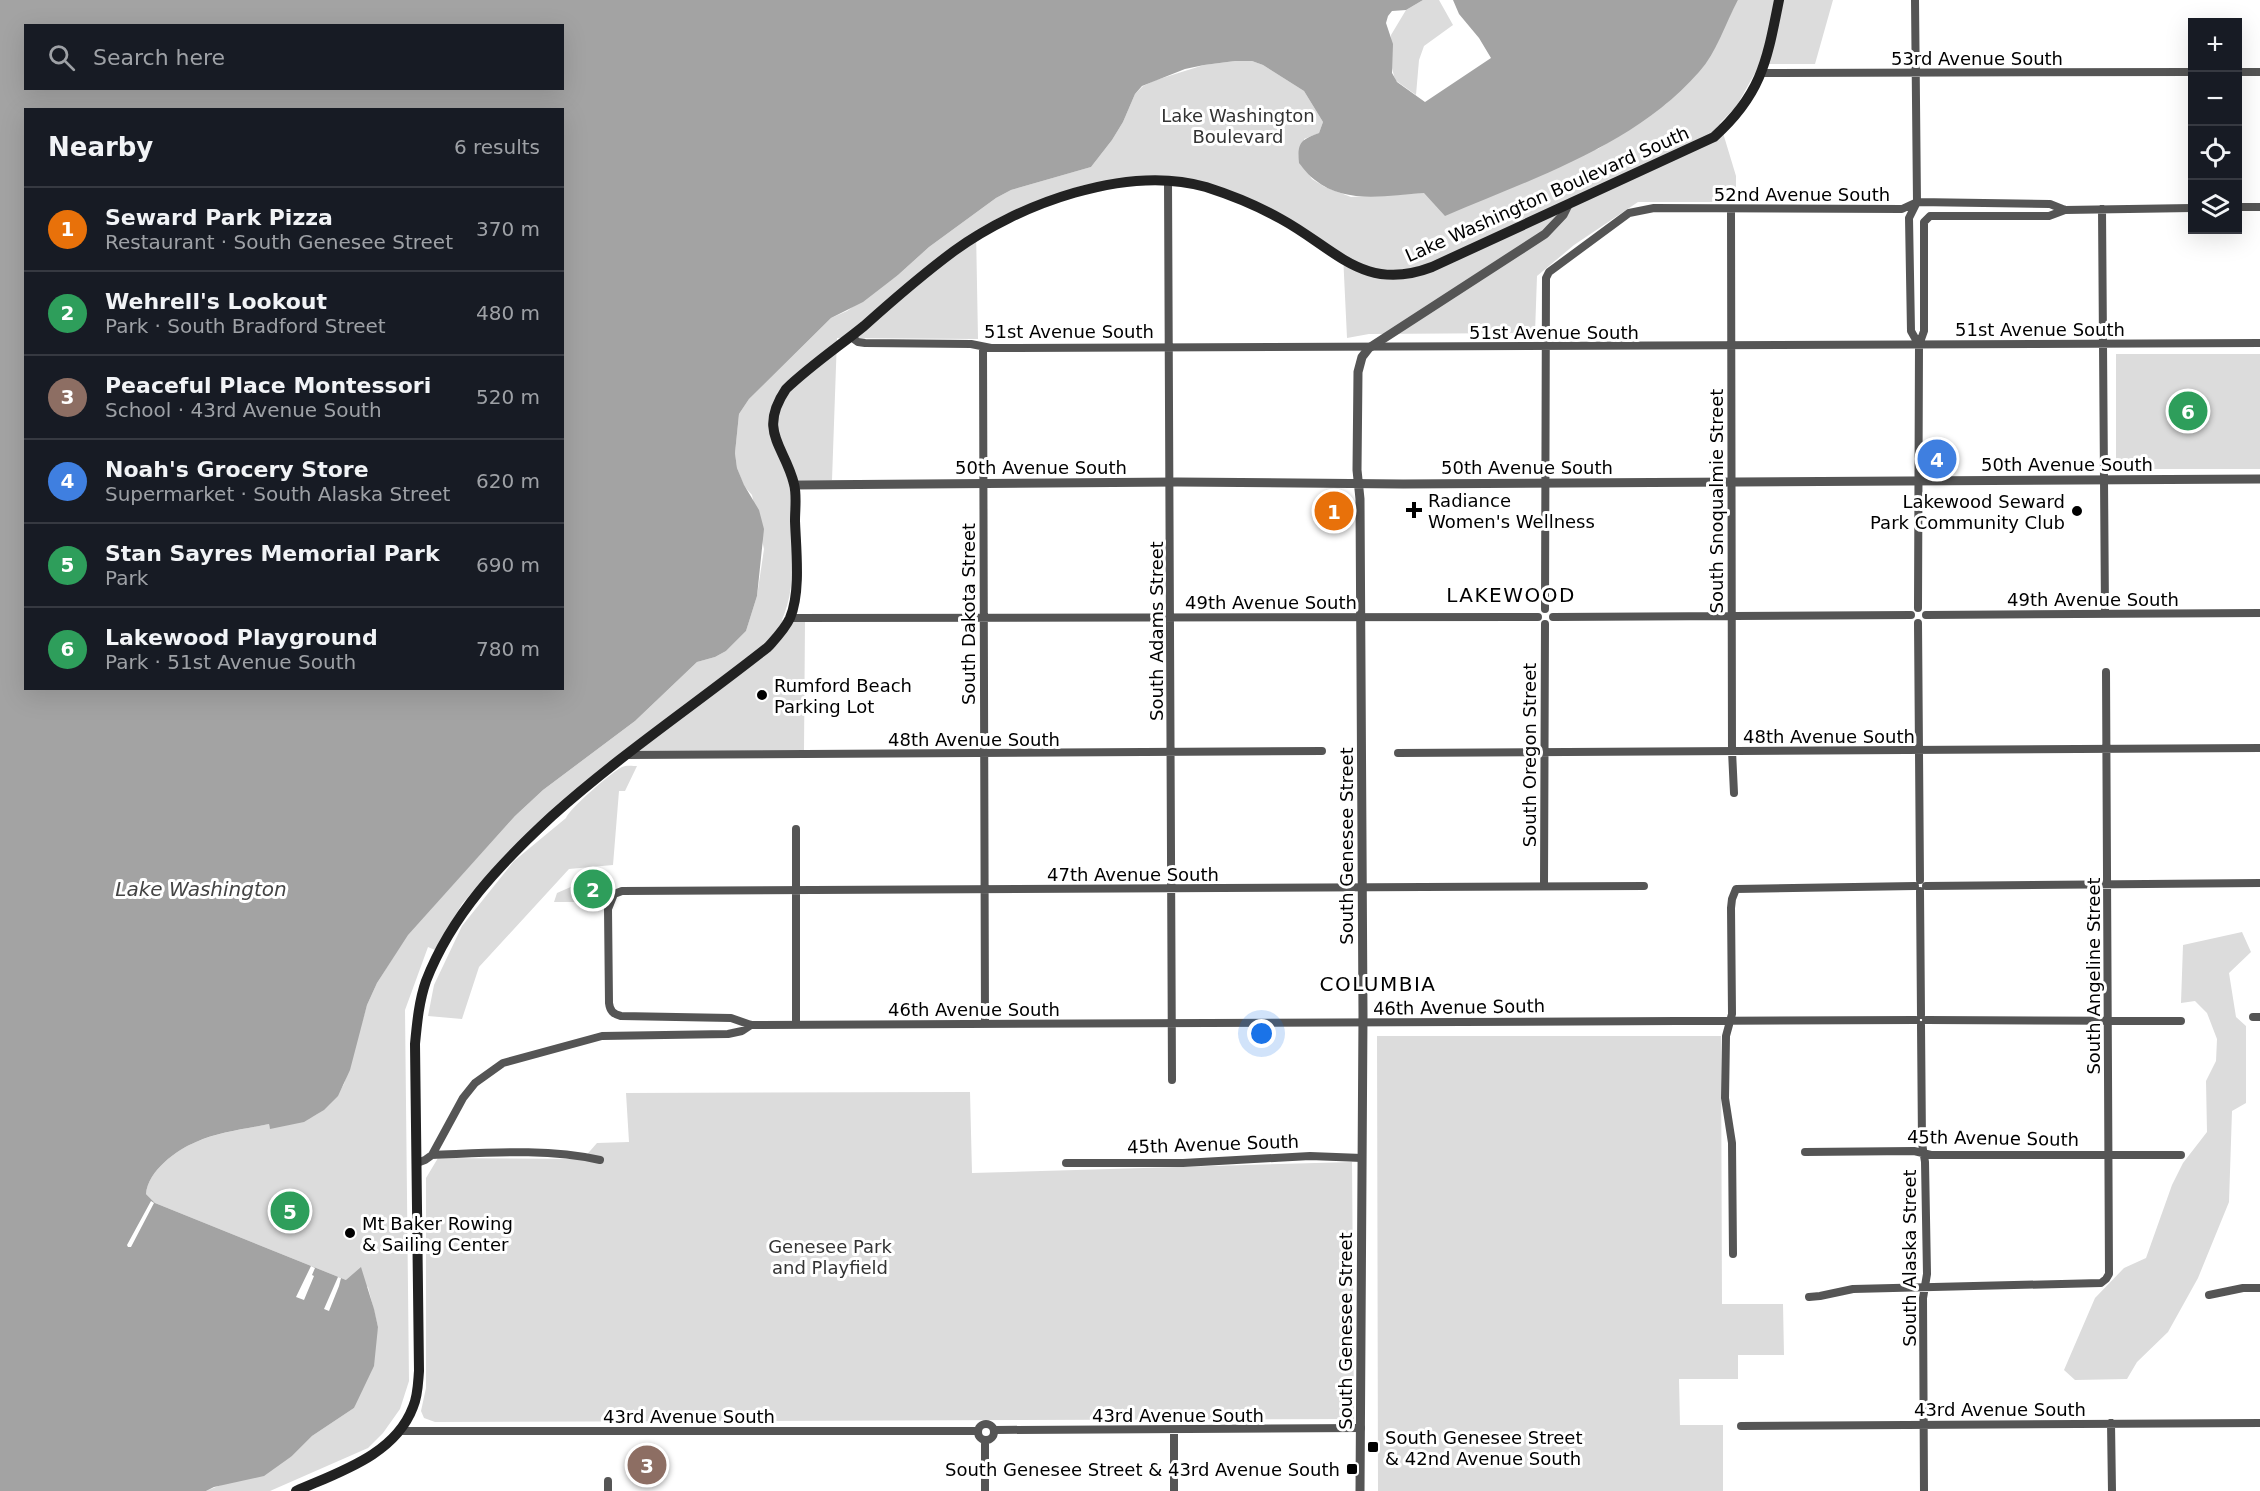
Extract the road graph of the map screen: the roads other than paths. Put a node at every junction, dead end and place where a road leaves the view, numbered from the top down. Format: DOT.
graph roads {
  1 [pos="1779,0"];
  2 [pos="1915,0"];
  3 [pos="2188,72"];
  4 [pos="2242,72"];
  5 [pos="2260,72"];
  6 [pos="1762,73"];
  7 [pos="1916,74"];
  8 [pos="1168,182"];
  9 [pos="1917,202"];
  10 [pos="1568,205"];
  11 [pos="2242,207"];
  12 [pos="2260,207"];
  13 [pos="2188,208"];
  14 [pos="1731,209"];
  15 [pos="2102,209"];
  16 [pos="2065,210"];
  17 [pos="851,337"];
  18 [pos="2260,343"];
  19 [pos="2104,344"];
  20 [pos="1919,345"];
  21 [pos="1732,346"];
  22 [pos="1170,347"];
  23 [pos="1544,347"];
  24 [pos="983,348"];
  25 [pos="1369,348"];
  26 [pos="2260,479"];
  27 [pos="2104,480"];
  28 [pos="1918,481"];
  29 [pos="1171,482"];
  30 [pos="1731,482"];
  31 [pos="1359,483"];
  32 [pos="1544,483"];
  33 [pos="982,484"];
  34 [pos="794,485"];
  35 [pos="1918,608"];
  36 [pos="1545,609"];
  37 [pos="2106,613"];
  38 [pos="2260,613"];
  39 [pos="1911,615"];
  40 [pos="1926,615"];
  41 [pos="1360,616"];
  42 [pos="1732,616"];
  43 [pos="1538,617"];
  44 [pos="1552,617"];
  45 [pos="790,618"];
  46 [pos="1171,618"];
  47 [pos="983,619"];
  48 [pos="1918,622"];
  49 [pos="1545,624"];
  50 [pos="2106,672"];
  51 [pos="2260,748"];
  52 [pos="1920,750"];
  53 [pos="2106,750"];
  54 [pos="1322,751"];
  55 [pos="1732,751"];
  56 [pos="1544,752"];
  57 [pos="1172,753"];
  58 [pos="1398,753"];
  59 [pos="983,754"];
  60 [pos="626,755"];
  61 [pos="1734,793"];
  62 [pos="796,829"];
  63 [pos="2260,883"];
  64 [pos="2107,885"];
  65 [pos="1544,886"];
  66 [pos="1644,886"];
  67 [pos="1920,886"];
  68 [pos="1172,888"];
  69 [pos="1362,888"];
  70 [pos="796,889"];
  71 [pos="984,890"];
  72 [pos="621,1016"];
  73 [pos="1732,1020"];
  74 [pos="1921,1020"];
  75 [pos="2108,1020"];
  76 [pos="2181,1021"];
  77 [pos="985,1023"];
  78 [pos="1172,1023"];
  79 [pos="1363,1023"];
  80 [pos="796,1024"];
  81 [pos="751,1025"];
  82 [pos="1172,1080"];
  83 [pos="1805,1152"];
  84 [pos="1924,1154"];
  85 [pos="2110,1154"];
  86 [pos="432,1155"];
  87 [pos="2181,1155"];
  88 [pos="1362,1158"];
  89 [pos="600,1160"];
  90 [pos="1066,1162"];
  91 [pos="417,1163"];
  92 [pos="1733,1254"];
  93 [pos="1925,1287"];
  94 [pos="2260,1288"];
  95 [pos="2209,1294"];
  96 [pos="1809,1297"];
  97 [pos="2111,1423"];
  98 [pos="2260,1423"];
  99 [pos="1924,1424"];
  100 [pos="1741,1425"];
  101 [pos="1361,1428"];
  102 [pos="995,1430"];
  103 [pos="1174,1430"];
  104 [pos="400,1431"];
  105 [pos="978,1431"];
  106 [pos="985,1440"];
  107 [pos="608,1481"];
  108 [pos="296,1491"];
  109 [pos="608,1491"];
  110 [pos="985,1491"];
  111 [pos="1174,1491"];
  112 [pos="1360,1491"];
  113 [pos="1924,1491"];
  114 [pos="2112,1491"];
  1 -- 6 [label="main road, Lake Washington Boulevard South"];
  2 -- 7 [label="street"];
  3 -- 7 [label="street, 53rd Avenue South"];
  4 -- 5 [label="street"];
  6 -- 7 [label="street, 53rd Avenue South"];
  6 -- 10 [label="main road, Lake Washington Boulevard South"];
  7 -- 9 [label="street"];
  8 -- 10 [label="main road, Lake Washington Boulevard South"];
  8 -- 17 [label="main road, Lake Washington Boulevard South"];
  8 -- 22 [label="street, South Adams Street"];
  9 -- 14 [label="street, 52nd Avenue South"];
  9 -- 16 [label="street, 52nd Avenue South"];
  9 -- 20 [label="street"];
  10 -- 25 [label="street"];
  11 -- 12 [label="street"];
  13 -- 15 [label="street, 52nd Avenue South"];
  14 -- 21 [label="street, South Snoqualmie Street"];
  14 -- 23 [label="street, 52nd Avenue South"];
  15 -- 16 [label="street, 52nd Avenue South"];
  15 -- 19 [label="street"];
  16 -- 20 [label="street, 52nd Avenue South"];
  17 -- 24 [label="street, 51st Avenue South"];
  17 -- 34 [label="main road, Lake Washington Boulevard South"];
  18 -- 19 [label="street, 51st Avenue South"];
  19 -- 20 [label="street, 51st Avenue South"];
  19 -- 27 [label="street"];
  20 -- 21 [label="street, 51st Avenue South"];
  20 -- 28 [label="street"];
  21 -- 23 [label="street, 51st Avenue South"];
  21 -- 30 [label="street, South Snoqualmie Street"];
  22 -- 24 [label="street, 51st Avenue South"];
  22 -- 25 [label="street, 51st Avenue South"];
  22 -- 29 [label="street, South Adams Street"];
  23 -- 25 [label="street, 51st Avenue South"];
  23 -- 32 [label="street"];
  24 -- 33 [label="street, South Dakota Street"];
  25 -- 31 [label="street, South Genesee Street"];
  26 -- 27 [label="street, 50th Avenue South"];
  27 -- 28 [label="street, 50th Avenue South"];
  27 -- 37 [label="street"];
  28 -- 30 [label="street, 50th Avenue South"];
  28 -- 35 [label="street"];
  29 -- 31 [label="street, 50th Avenue South"];
  29 -- 33 [label="street, 50th Avenue South"];
  29 -- 46 [label="street, South Adams Street"];
  30 -- 32 [label="street, 50th Avenue South"];
  30 -- 42 [label="street, South Snoqualmie Street"];
  31 -- 32 [label="street, 50th Avenue South"];
  31 -- 41 [label="street, South Genesee Street"];
  32 -- 36 [label="street"];
  33 -- 34 [label="street, 50th Avenue South"];
  33 -- 47 [label="street, South Dakota Street"];
  34 -- 45 [label="main road, Lake Washington Boulevard South"];
  35 -- 39 [label="street"];
  35 -- 40 [label="street"];
  36 -- 43 [label="street"];
  36 -- 44 [label="street"];
  37 -- 38 [label="street, 49th Avenue South"];
  37 -- 40 [label="street, 49th Avenue South"];
  39 -- 42 [label="street"];
  39 -- 48 [label="street"];
  40 -- 48 [label="street"];
  41 -- 43 [label="street, 49th Avenue South"];
  41 -- 46 [label="street, 49th Avenue South"];
  41 -- 69 [label="street, South Genesee Street"];
  42 -- 44 [label="street"];
  42 -- 55 [label="street, South Snoqualmie Street"];
  43 -- 49 [label="street"];
  44 -- 49 [label="street"];
  45 -- 47 [label="street, 49th Avenue South"];
  45 -- 60 [label="main road, Lake Washington Boulevard South"];
  46 -- 47 [label="street, 49th Avenue South"];
  46 -- 57 [label="street, South Adams Street"];
  47 -- 59 [label="street, South Dakota Street"];
  48 -- 52 [label="street, South Alaska Street"];
  49 -- 56 [label="street, South Oregon Street"];
  50 -- 53 [label="street, South Angeline Street"];
  51 -- 53 [label="street, 48th Avenue South"];
  52 -- 53 [label="street, 48th Avenue South"];
  52 -- 55 [label="street, 48th Avenue South"];
  52 -- 67 [label="street, South Alaska Street"];
  53 -- 64 [label="street, South Angeline Street"];
  54 -- 57 [label="street, 48th Avenue South"];
  55 -- 56 [label="street, 48th Avenue South"];
  55 -- 61 [label="street, South Snoqualmie Street"];
  56 -- 58 [label="street, 48th Avenue South"];
  56 -- 65 [label="street, South Oregon Street"];
  57 -- 59 [label="street, 48th Avenue South"];
  57 -- 68 [label="street, South Adams Street"];
  59 -- 60 [label="street, 48th Avenue South"];
  59 -- 71 [label="street, South Dakota Street"];
  60 -- 91 [label="main road, Lake Washington Boulevard South"];
  62 -- 70 [label="street"];
  63 -- 64 [label="street"];
  64 -- 67 [label="street"];
  64 -- 75 [label="street, South Angeline Street"];
  65 -- 66 [label="street, 47th Avenue South"];
  65 -- 69 [label="street, 47th Avenue South"];
  67 -- 73 [label="street"];
  67 -- 74 [label="street, South Alaska Street"];
  68 -- 69 [label="street, 47th Avenue South"];
  68 -- 71 [label="street, 47th Avenue South"];
  68 -- 78 [label="street, South Adams Street"];
  69 -- 79 [label="street, South Genesee Street"];
  70 -- 71 [label="street, 47th Avenue South"];
  70 -- 72 [label="street, 47th Avenue South"];
  70 -- 80 [label="street"];
  71 -- 77 [label="street, South Dakota Street"];
  72 -- 81 [label="street, 46th Avenue South"];
  73 -- 74 [label="street, 46th Avenue South"];
  73 -- 79 [label="street, 46th Avenue South"];
  73 -- 92 [label="street"];
  74 -- 75 [label="street, 46th Avenue South"];
  74 -- 84 [label="street, South Alaska Street"];
  75 -- 76 [label="street, 46th Avenue South"];
  75 -- 85 [label="street, South Angeline Street"];
  77 -- 78 [label="street, 46th Avenue South"];
  77 -- 80 [label="street, 46th Avenue South"];
  78 -- 79 [label="street, 46th Avenue South"];
  78 -- 82 [label="street, South Adams Street"];
  79 -- 88 [label="street, South Genesee Street"];
  80 -- 81 [label="street, 46th Avenue South"];
  81 -- 86 [label="street, 46th Avenue South"];
  83 -- 84 [label="street, 45th Avenue South"];
  84 -- 85 [label="street, 45th Avenue South"];
  84 -- 93 [label="street, South Alaska Street"];
  85 -- 87 [label="street, 45th Avenue South"];
  85 -- 93 [label="street, South Angeline Street"];
  86 -- 89 [label="street"];
  86 -- 91 [label="street"];
  88 -- 90 [label="street, 45th Avenue South"];
  88 -- 101 [label="street, South Genesee Street"];
  91 -- 104 [label="main road, Lake Washington Boulevard South"];
  93 -- 96 [label="street"];
  93 -- 99 [label="street, South Alaska Street"];
  94 -- 95 [label="street"];
  97 -- 98 [label="street, 43rd Avenue South"];
  97 -- 99 [label="street, 43rd Avenue South"];
  97 -- 114 [label="street"];
  99 -- 100 [label="street, 43rd Avenue South"];
  99 -- 113 [label="street, South Alaska Street"];
  101 -- 103 [label="street, 43rd Avenue South"];
  101 -- 112 [label="street, South Genesee Street"];
  102 -- 103 [label="street, 43rd Avenue South"];
  102 -- 105 [label="street"];
  102 -- 106 [label="street"];
  103 -- 111 [label="street"];
  104 -- 105 [label="street, 43rd Avenue South"];
  104 -- 108 [label="main road, Lake Washington Boulevard South"];
  105 -- 106 [label="street"];
  106 -- 110 [label="street"];
  107 -- 109 [label="street"];
}
